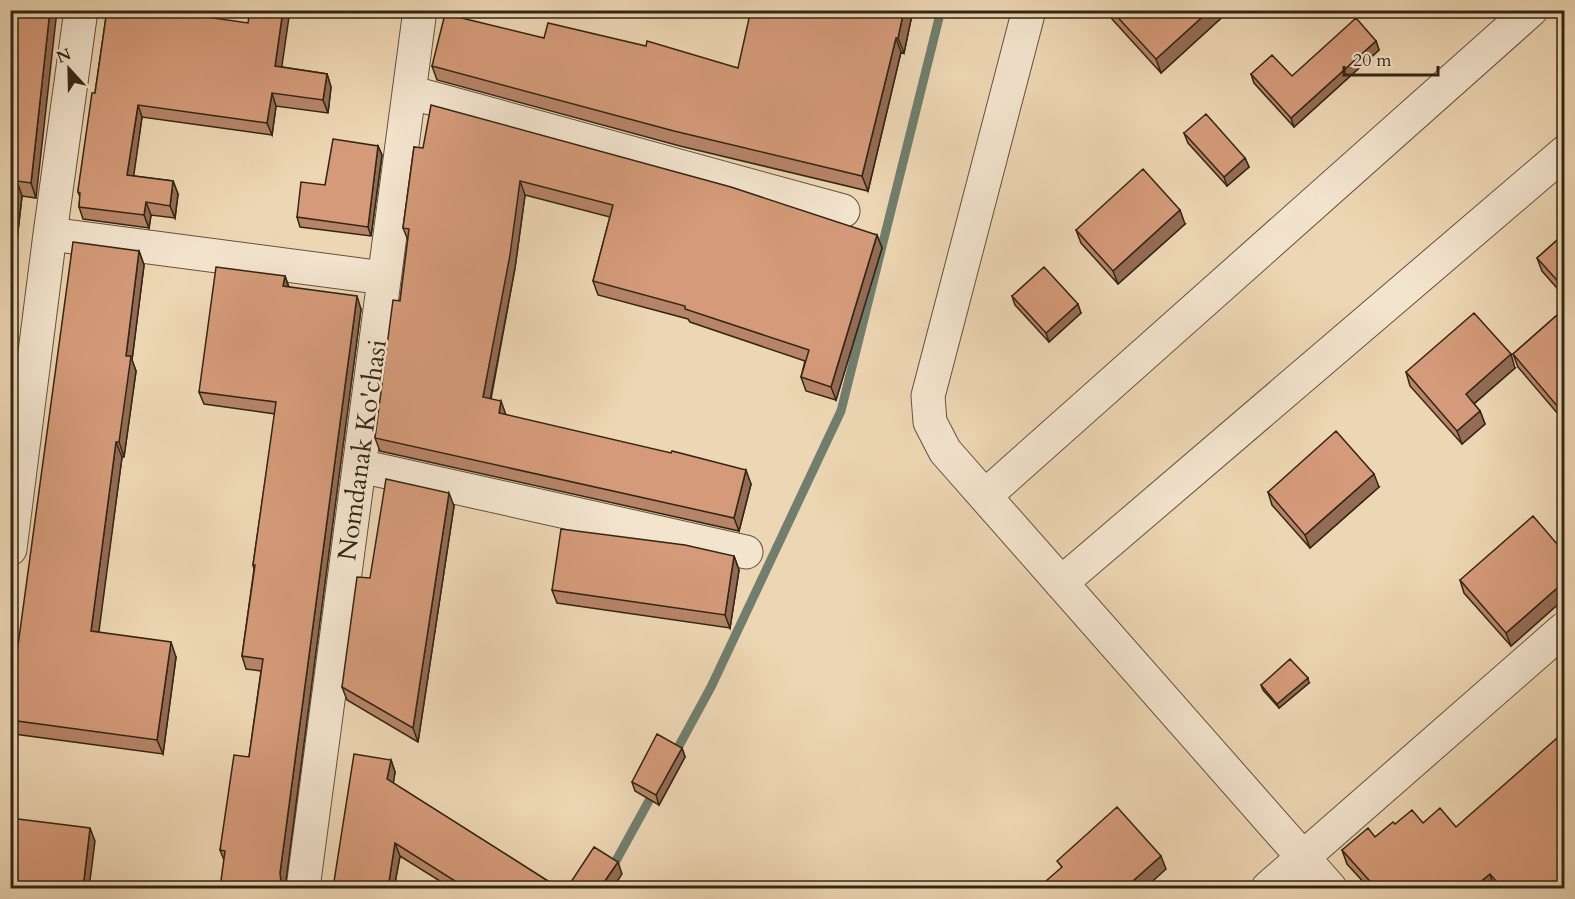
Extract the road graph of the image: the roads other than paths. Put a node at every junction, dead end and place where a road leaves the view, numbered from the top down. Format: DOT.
graph roads {
  1 [pos="81,10"];
  2 [pos="420,10"];
  3 [pos="1029,10"];
  4 [pos="1531,10"];
  5 [pos="409,92"];
  6 [pos="1564,153"];
  7 [pos="843,211"];
  8 [pos="50,234"];
  9 [pos="384,278"];
  10 [pos="23,356"];
  11 [pos="360,466"];
  12 [pos="985,496"];
  13 [pos="10,549"];
  14 [pos="746,552"];
  15 [pos="1061,583"];
  16 [pos="1564,629"];
  17 [pos="1303,858"];
  18 [pos="303,888"];
  19 [pos="1268,888"];
  20 [pos="1330,888"];
  1 -- 8 [label="street"];
  2 -- 5 [label="street, Nomdanak Ko'chasi"];
  3 -- 12 [label="street"];
  4 -- 12 [label="street"];
  5 -- 7 [label="street"];
  5 -- 9 [label="street, Nomdanak Ko'chasi"];
  6 -- 15 [label="street"];
  8 -- 9 [label="street"];
  8 -- 10 [label="street"];
  9 -- 11 [label="street, Nomdanak Ko'chasi"];
  10 -- 13 [label="street"];
  11 -- 14 [label="street"];
  11 -- 18 [label="street, Nomdanak Ko'chasi"];
  12 -- 15 [label="street"];
  15 -- 17 [label="street"];
  16 -- 17 [label="street"];
  17 -- 19 [label="street"];
  17 -- 20 [label="street"];
}
